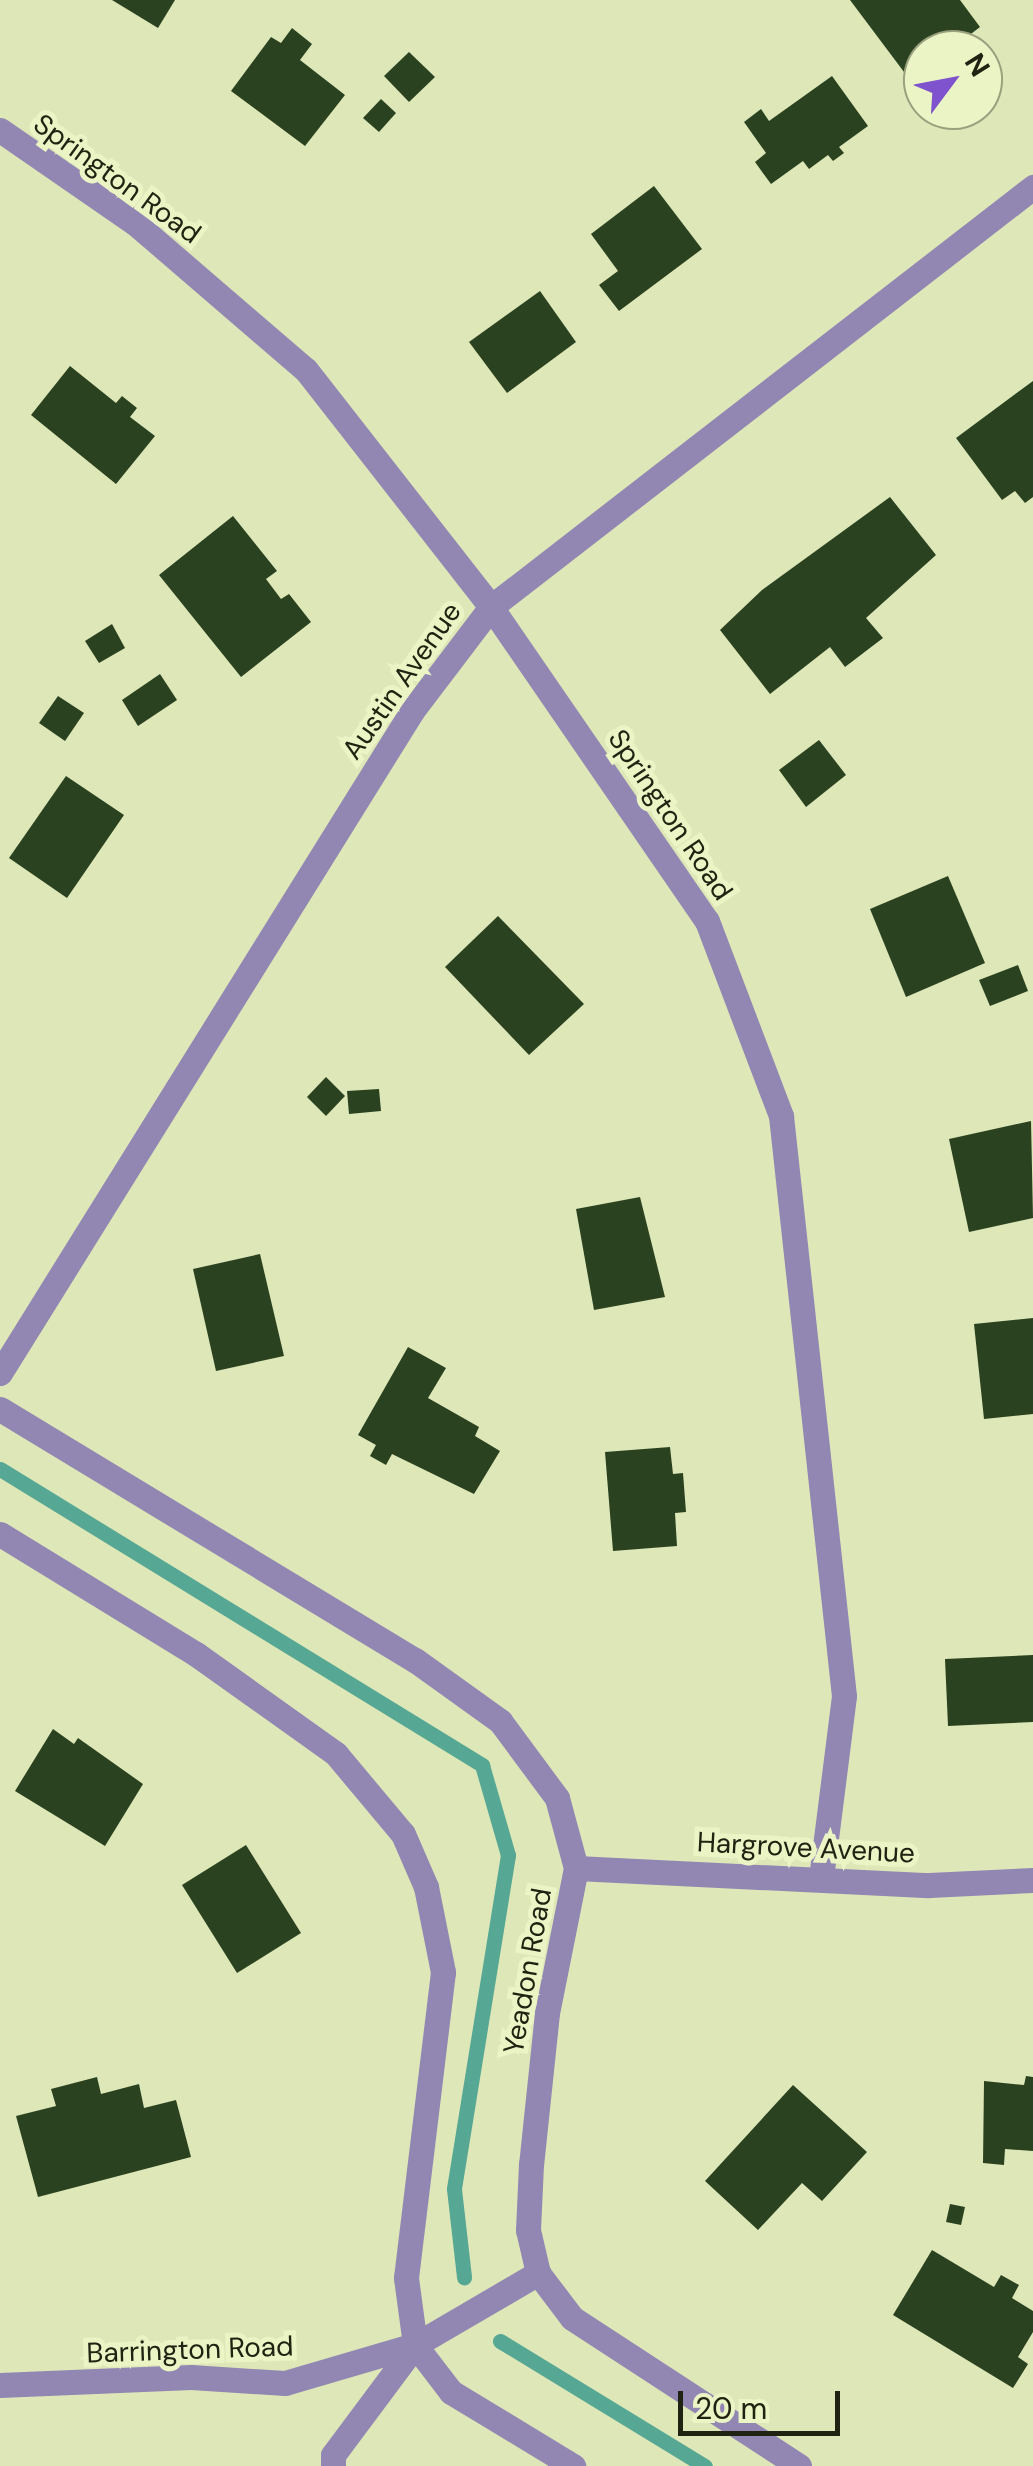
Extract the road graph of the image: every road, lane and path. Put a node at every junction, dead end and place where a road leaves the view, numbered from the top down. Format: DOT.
graph roads {
  1 [pos="0,130"];
  2 [pos="1033,187"];
  3 [pos="491,607"];
  4 [pos="0,1373"];
  5 [pos="0,1410"];
  6 [pos="0,1534"];
  7 [pos="576,1868"];
  8 [pos="821,1878"];
  9 [pos="1033,1880"];
  10 [pos="538,2273"];
  11 [pos="415,2345"];
  12 [pos="0,2385"];
  13 [pos="334,2466"];
  14 [pos="573,2466"];
  15 [pos="798,2466"];
  1 -- 3 [label="street, Springton Road"];
  2 -- 3 [label="street, Austin Avenue"];
  3 -- 4 [label="street, Austin Avenue"];
  3 -- 8 [label="street, Springton Road"];
  5 -- 7 [label="street, Yeadon Road"];
  6 -- 11 [label="street"];
  7 -- 8 [label="street, Hargrove Avenue"];
  7 -- 10 [label="street, Yeadon Road"];
  8 -- 9 [label="street, Hargrove Avenue"];
  10 -- 11 [label="street, Barrington Road"];
  10 -- 15 [label="street, Yeadon Road"];
  11 -- 12 [label="street, Barrington Road"];
  11 -- 13 [label="street"];
  11 -- 14 [label="street"];
}
